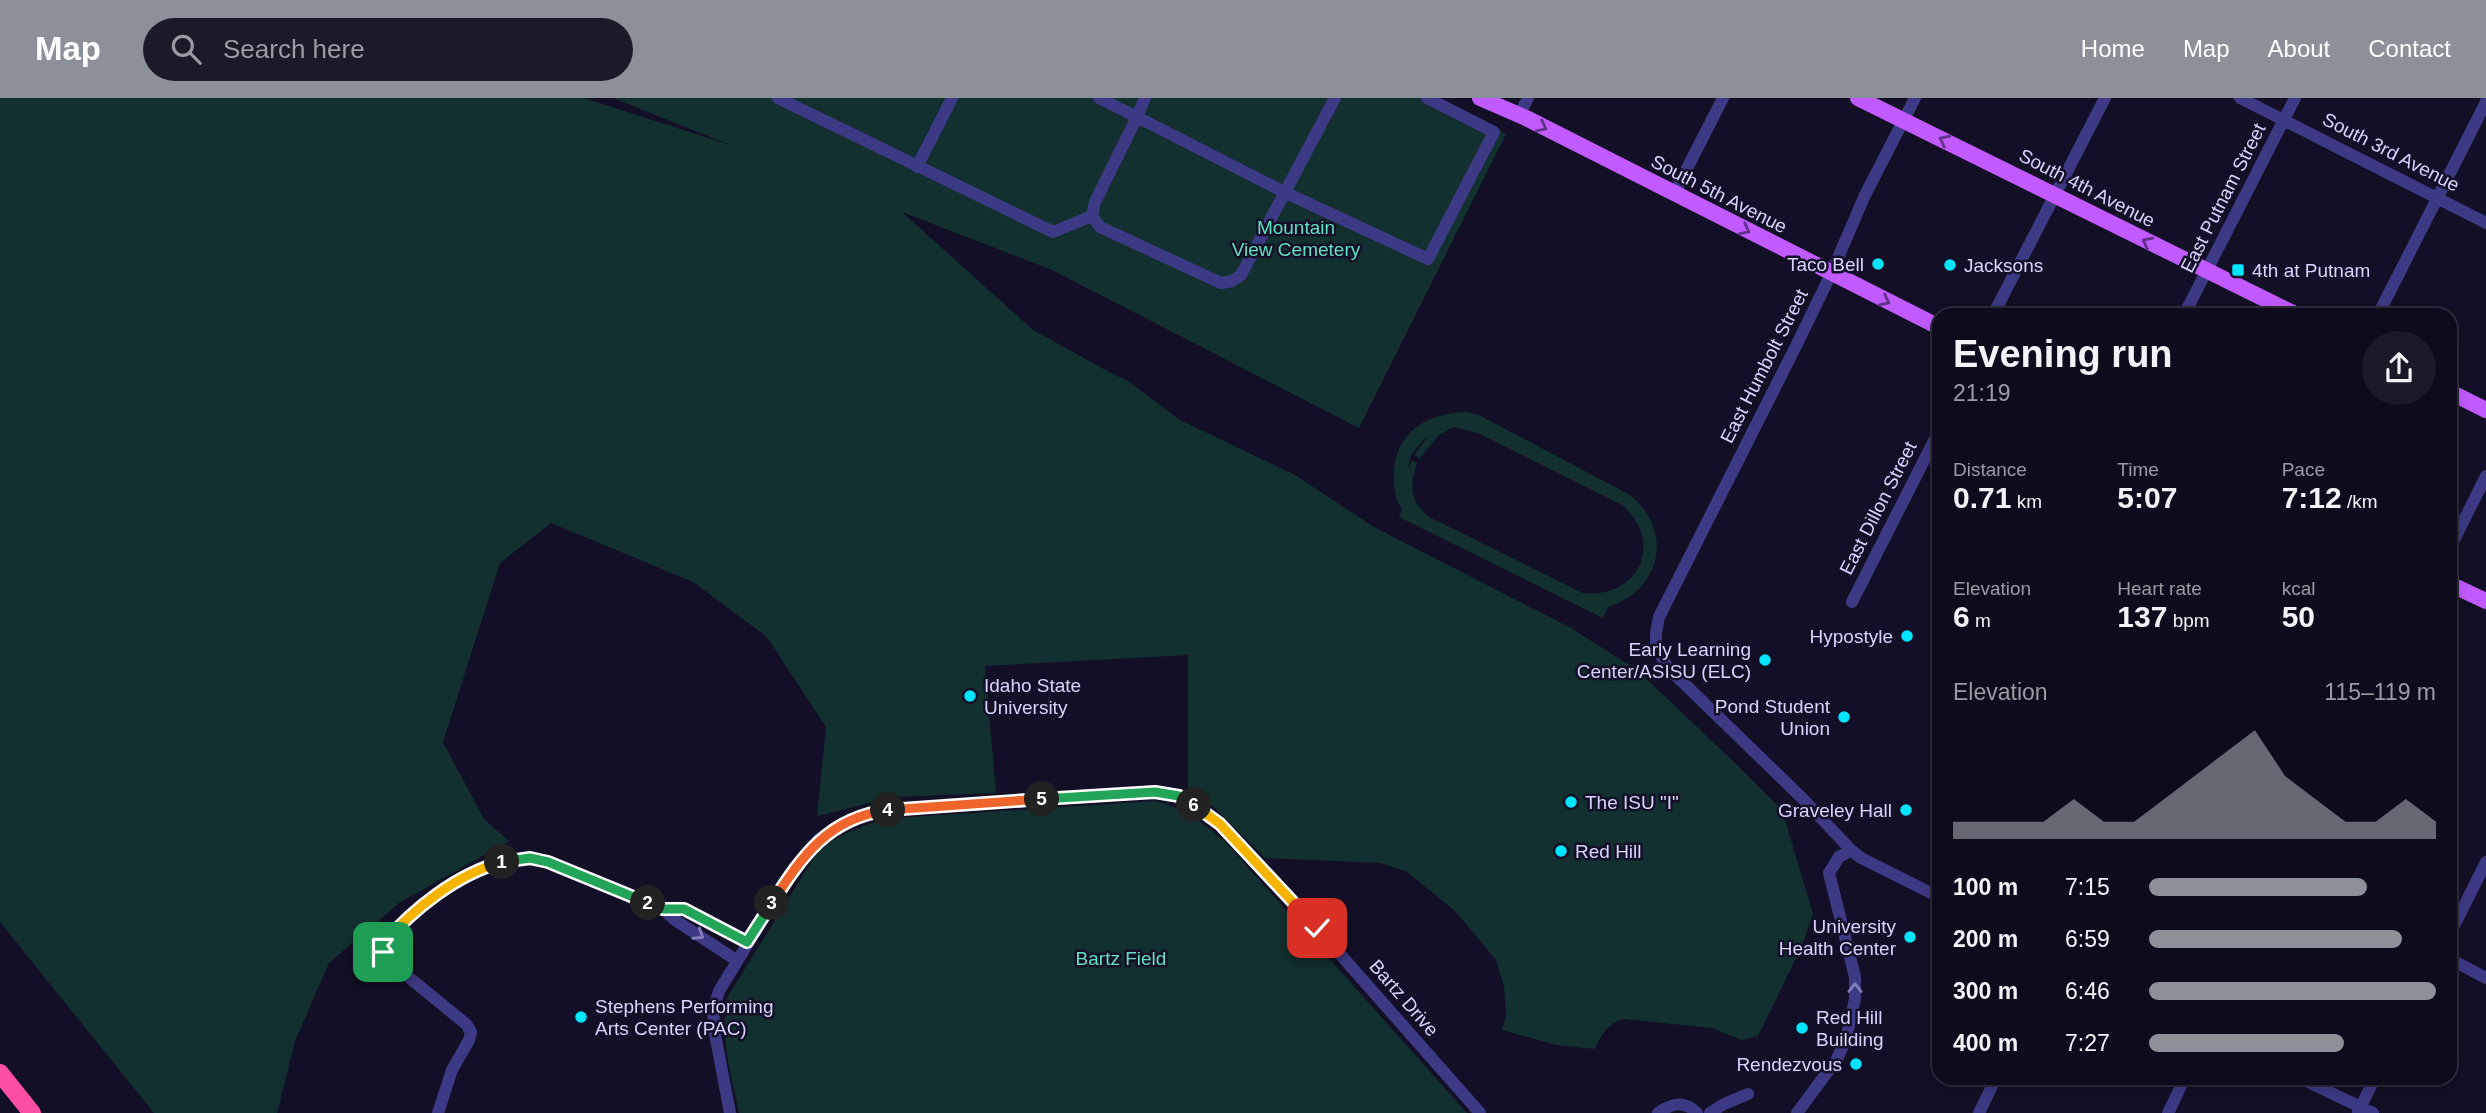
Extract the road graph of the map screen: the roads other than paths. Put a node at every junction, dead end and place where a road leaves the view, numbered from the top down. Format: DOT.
graph roads {
  1 [pos="952,98"];
  2 [pos="1099,98"];
  3 [pos="1145,98"];
  4 [pos="1335,98"];
  5 [pos="1427,98"];
  6 [pos="1480,98"];
  7 [pos="1528,98"];
  8 [pos="1723,98"];
  9 [pos="1858,98"];
  10 [pos="1915,98"];
  11 [pos="2105,98"];
  12 [pos="2240,98"];
  13 [pos="2295,98"];
  14 [pos="787,100"];
  15 [pos="2486,102"];
  16 [pos="1519,115"];
  17 [pos="1137,117"];
  18 [pos="1903,120"];
  19 [pos="2284,120"];
  20 [pos="917,167"];
  21 [pos="1284,192"];
  22 [pos="1674,194"];
  23 [pos="2054,195"];
  24 [pos="2438,197"];
  25 [pos="1092,216"];
  26 [pos="2486,222"];
  27 [pos="2207,271"];
  28 [pos="1831,274"];
  29 [pos="1997,308"];
  30 [pos="2188,308"];
  31 [pos="2283,308"];
  32 [pos="2382,308"];
  33 [pos="1932,324"];
  34 [pos="2457,396"];
  35 [pos="2486,410"];
  36 [pos="1932,445"];
  37 [pos="2486,476"];
  38 [pos="2457,534"];
  39 [pos="2457,587"];
  40 [pos="2486,601"];
  41 [pos="1852,602"];
  42 [pos="1851,850"];
  43 [pos="2486,862"];
  44 [pos="1932,894"];
  45 [pos="663,909"];
  46 [pos="2457,920"];
  47 [pos="747,942"];
  48 [pos="736,960"];
  49 [pos="2457,964"];
  50 [pos="2486,978"];
  51 [pos="0,1073"];
  52 [pos="1993,1085"];
  53 [pos="2182,1085"];
  54 [pos="2314,1085"];
  55 [pos="2373,1085"];
  56 [pos="1748,1094"];
  57 [pos="2364,1111"];
  58 [pos="32,1113"];
  59 [pos="438,1113"];
  60 [pos="730,1113"];
  61 [pos="1480,1113"];
  62 [pos="1658,1113"];
  63 [pos="1697,1113"];
  64 [pos="1710,1113"];
  65 [pos="1797,1113"];
  66 [pos="1979,1113"];
  67 [pos="2168,1113"];
  1 -- 20 [label="street"];
  2 -- 17 [label="street"];
  3 -- 17 [label="street"];
  4 -- 21 [label="street"];
  5 -- 21 [label="street"];
  6 -- 16 [label="main road, South 5th Avenue"];
  7 -- 16 [label="street"];
  8 -- 22 [label="street"];
  9 -- 18 [label="main road, South 4th Avenue"];
  10 -- 18 [label="street, East Humbolt Street"];
  11 -- 23 [label="street"];
  12 -- 19 [label="street, South 3rd Avenue"];
  13 -- 19 [label="street, East Putnam Street"];
  14 -- 20 [label="street"];
  15 -- 24 [label="street"];
  16 -- 22 [label="main road, South 5th Avenue, one-way"];
  17 -- 21 [label="street"];
  17 -- 25 [label="street"];
  23 -- 18 [label="main road, South 4th Avenue, one-way"];
  18 -- 28 [label="street, East Humbolt Street"];
  19 -- 24 [label="street, South 3rd Avenue"];
  19 -- 27 [label="street, East Putnam Street"];
  20 -- 25 [label="street"];
  21 -- 25 [label="street"];
  22 -- 28 [label="main road, South 5th Avenue, one-way"];
  27 -- 23 [label="main road, South 4th Avenue, one-way"];
  23 -- 29 [label="street"];
  24 -- 26 [label="street, South 3rd Avenue"];
  24 -- 32 [label="street"];
  27 -- 30 [label="street, East Putnam Street"];
  27 -- 31 [label="main road, South 4th Avenue"];
  28 -- 33 [label="main road, South 5th Avenue, one-way"];
  28 -- 42 [label="street, East Humbolt Street"];
  34 -- 35 [label="main road"];
  36 -- 41 [label="street, East Dillon Street"];
  37 -- 38 [label="street"];
  39 -- 40 [label="main road"];
  42 -- 44 [label="street"];
  65 -- 42 [label="street, one-way"];
  43 -- 46 [label="street"];
  45 -- 47 [label="street"];
  45 -- 48 [label="street, one-way"];
  45 -- 59 [label="street"];
  47 -- 48 [label="street, Bartz Drive"];
  47 -- 61 [label="street, Bartz Drive"];
  48 -- 60 [label="street, Bartz Drive"];
  49 -- 50 [label="street"];
  51 -- 58 [label="highway"];
  52 -- 66 [label="street"];
  53 -- 67 [label="street"];
  54 -- 57 [label="street"];
  55 -- 57 [label="street"];
  56 -- 64 [label="street"];
  62 -- 63 [label="street"];
}
